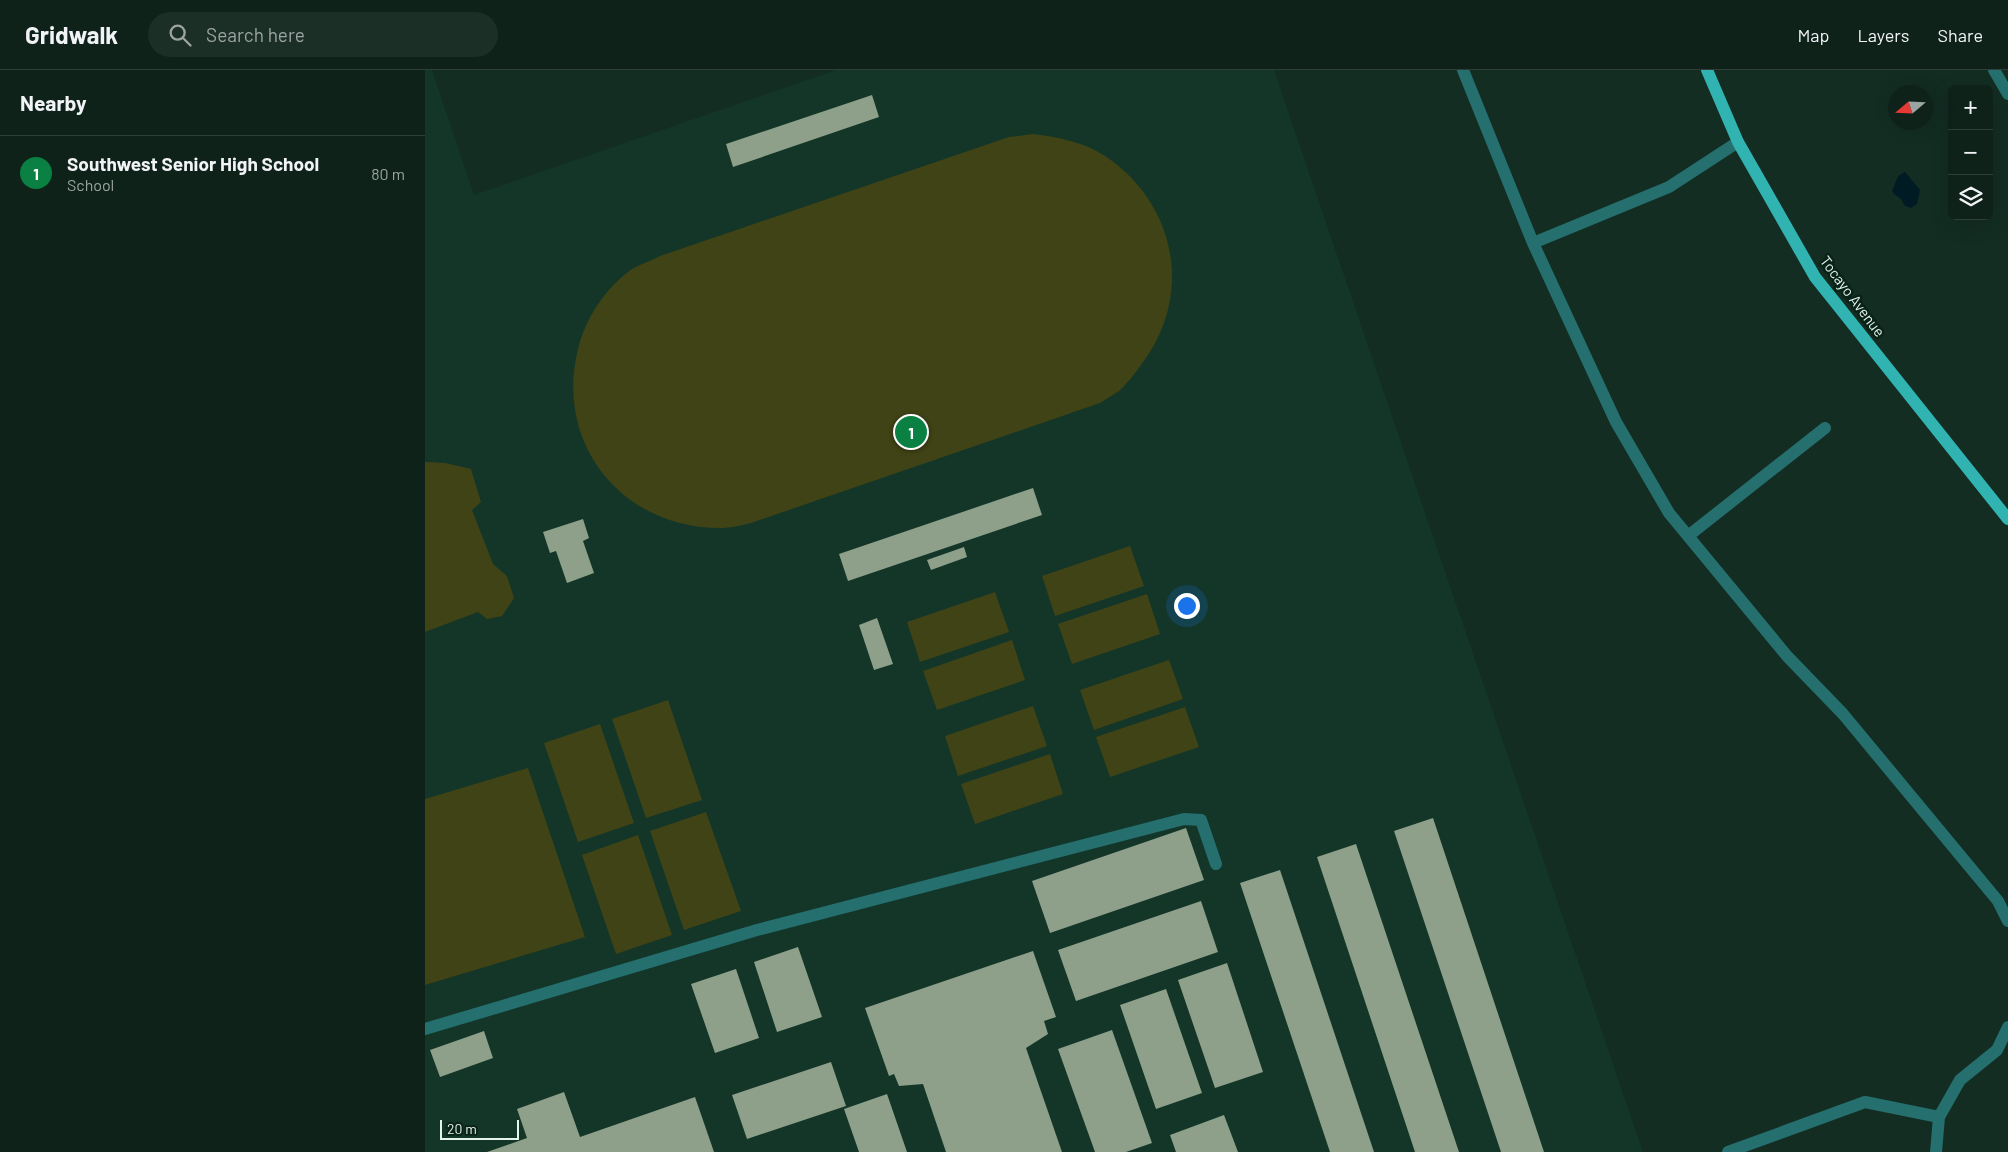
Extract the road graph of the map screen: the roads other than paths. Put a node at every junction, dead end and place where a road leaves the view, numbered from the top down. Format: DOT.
graph roads {
  1 [pos="1463,70"];
  2 [pos="1707,70"];
  3 [pos="1994,70"];
  4 [pos="2008,94"];
  5 [pos="1739,142"];
  6 [pos="1533,243"];
  7 [pos="1825,428"];
  8 [pos="2008,519"];
  9 [pos="1688,536"];
  10 [pos="1216,864"];
  11 [pos="2008,921"];
  12 [pos="2008,1027"];
  13 [pos="425,1029"];
  14 [pos="1939,1117"];
  15 [pos="1728,1152"];
  16 [pos="1936,1152"];
  1 -- 6 [label="street"];
  2 -- 5 [label="main road, Tocayo Avenue"];
  3 -- 4 [label="street"];
  5 -- 6 [label="street"];
  5 -- 8 [label="main road, Tocayo Avenue"];
  6 -- 9 [label="street"];
  7 -- 9 [label="street"];
  9 -- 11 [label="street"];
  10 -- 13 [label="street"];
  12 -- 14 [label="street"];
  14 -- 15 [label="street"];
  14 -- 16 [label="street"];
}
